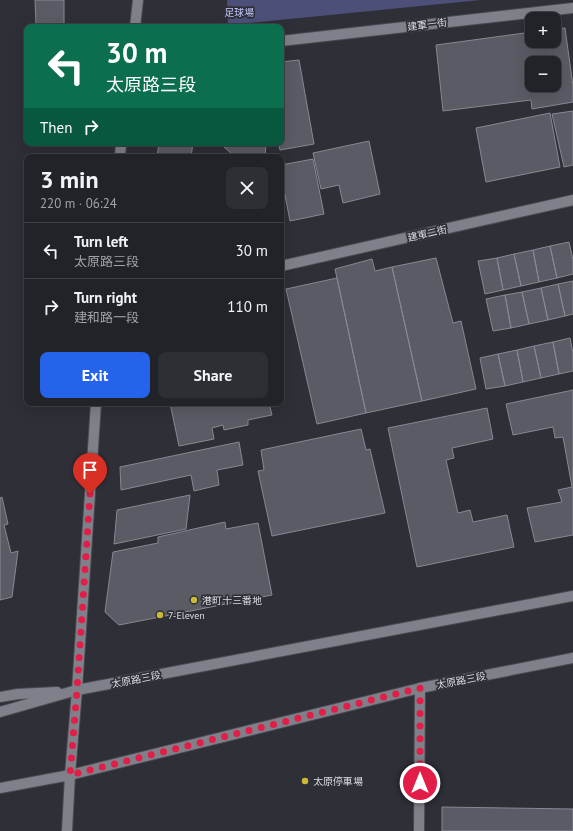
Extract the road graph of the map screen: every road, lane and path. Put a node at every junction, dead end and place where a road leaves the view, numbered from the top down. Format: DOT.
graph roads {
  1 [pos="138,0"];
  2 [pos="573,8"];
  3 [pos="135,24"];
  4 [pos="284,41"];
  5 [pos="573,200"];
  6 [pos="284,265"];
  7 [pos="96,406"];
  8 [pos="573,596"];
  9 [pos="573,658"];
  10 [pos="420,688"];
  11 [pos="77,690"];
  12 [pos="0,697"];
  13 [pos="0,712"];
  14 [pos="70,775"];
  15 [pos="0,788"];
  16 [pos="68,831"];
  17 [pos="419,831"];
  1 -- 3 [label="main road"];
  2 -- 4 [label="main road, 建軍一街"];
  5 -- 6 [label="main road, 建軍二街"];
  7 -- 11 [label="main road"];
  8 -- 11 [label="main road, 太原路三段"];
  9 -- 10 [label="main road, 太原路三段"];
  10 -- 14 [label="main road, 太原路三段"];
  10 -- 17 [label="main road"];
  11 -- 12 [label="main road, 太原路三段"];
  11 -- 13 [label="main road, 太原路三段"];
  11 -- 14 [label="main road"];
  14 -- 15 [label="main road, 太原路三段"];
  14 -- 16 [label="main road"];
}
